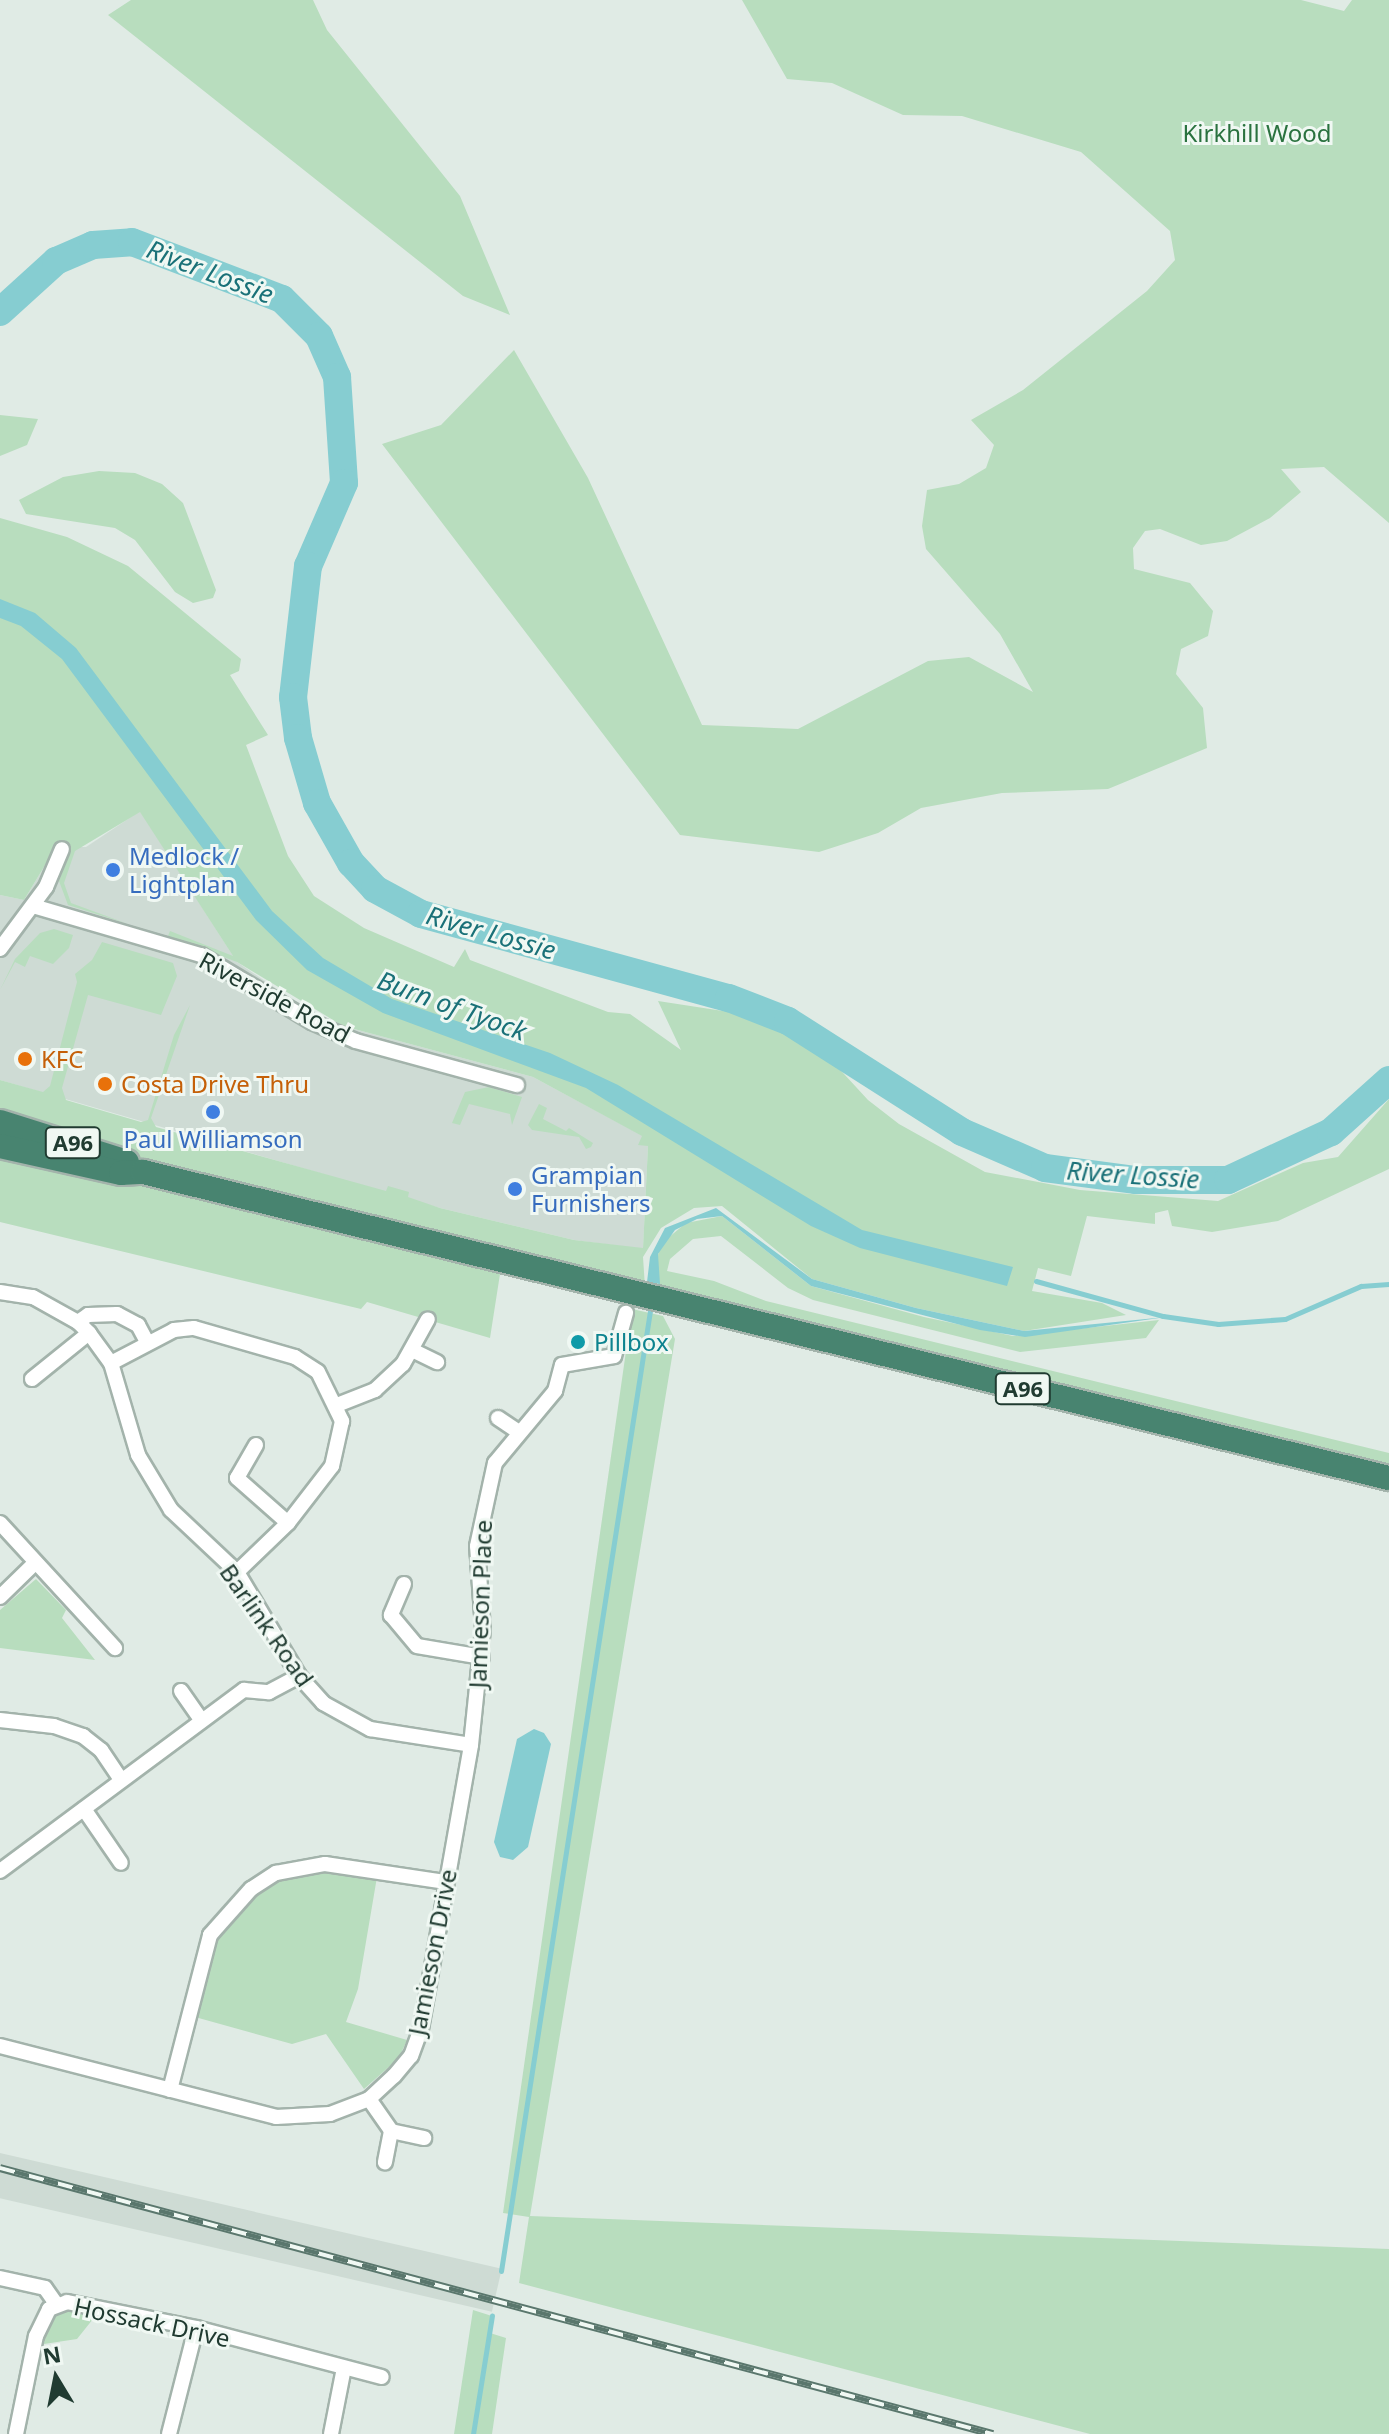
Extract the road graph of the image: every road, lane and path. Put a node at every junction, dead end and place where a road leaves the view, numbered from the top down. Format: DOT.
graph roads {
  1 [pos="62,849"];
  2 [pos="33,906"];
  3 [pos="0,949"];
  4 [pos="517,1085"];
  5 [pos="0,1122"];
  6 [pos="0,1146"];
  7 [pos="143,1172"];
  8 [pos="0,1292"];
  9 [pos="642,1303"];
  10 [pos="428,1319"];
  11 [pos="84,1327"];
  12 [pos="147,1342"];
  13 [pos="412,1350"];
  14 [pos="437,1362"];
  15 [pos="111,1363"];
  16 [pos="32,1379"];
  17 [pos="337,1405"];
  18 [pos="498,1418"];
  19 [pos="519,1432"];
  20 [pos="256,1445"];
  21 [pos="1389,1478"];
  22 [pos="0,1523"];
  23 [pos="288,1523"];
  24 [pos="35,1563"];
  25 [pos="237,1572"];
  26 [pos="404,1584"];
  27 [pos="0,1597"];
  28 [pos="115,1648"];
  29 [pos="482,1657"];
  30 [pos="299,1676"];
  31 [pos="181,1691"];
  32 [pos="0,1720"];
  33 [pos="201,1720"];
  34 [pos="471,1745"];
  35 [pos="121,1780"];
  36 [pos="84,1809"];
  37 [pos="121,1863"];
  38 [pos="0,1871"];
  39 [pos="445,1882"];
  40 [pos="0,2046"];
  41 [pos="170,2090"];
  42 [pos="369,2099"];
  43 [pos="391,2131"];
  44 [pos="424,2138"];
  45 [pos="385,2162"];
  46 [pos="0,2278"];
  47 [pos="56,2304"];
  48 [pos="196,2328"];
  49 [pos="344,2368"];
  50 [pos="382,2377"];
  51 [pos="16,2434"];
  52 [pos="169,2434"];
  53 [pos="331,2434"];
  1 -- 2 [label="street"];
  2 -- 3 [label="street"];
  2 -- 4 [label="street, Riverside Road"];
  5 -- 7 [label="highway, A96"];
  6 -- 7 [label="highway, A96"];
  7 -- 9 [label="highway, A96"];
  8 -- 11 [label="street, Barlink Road"];
  9 -- 19 [label="street, Jamieson Place"];
  9 -- 21 [label="highway, A96"];
  10 -- 13 [label="street"];
  11 -- 12 [label="street"];
  11 -- 15 [label="street, Barlink Road"];
  11 -- 16 [label="street"];
  12 -- 15 [label="street"];
  12 -- 17 [label="street"];
  13 -- 14 [label="street"];
  13 -- 17 [label="street"];
  15 -- 25 [label="street, Barlink Road"];
  17 -- 23 [label="street"];
  18 -- 19 [label="street"];
  19 -- 29 [label="street, Jamieson Place"];
  20 -- 23 [label="street"];
  22 -- 24 [label="street"];
  23 -- 25 [label="street"];
  24 -- 27 [label="street"];
  24 -- 28 [label="street"];
  25 -- 30 [label="street, Barlink Road"];
  26 -- 29 [label="street"];
  29 -- 34 [label="street, Jamieson Place"];
  30 -- 33 [label="street"];
  30 -- 34 [label="street, Barlink Road"];
  31 -- 33 [label="street"];
  32 -- 35 [label="street"];
  33 -- 35 [label="street"];
  34 -- 39 [label="street, Jamieson Drive"];
  35 -- 36 [label="street"];
  36 -- 37 [label="street"];
  36 -- 38 [label="street"];
  39 -- 41 [label="street"];
  39 -- 42 [label="street, Jamieson Drive"];
  40 -- 41 [label="street, Jamieson Drive"];
  41 -- 42 [label="street, Jamieson Drive"];
  42 -- 43 [label="street"];
  43 -- 44 [label="street"];
  43 -- 45 [label="street"];
  46 -- 47 [label="street"];
  47 -- 48 [label="street, Hossack Drive"];
  47 -- 51 [label="street, Hossack Drive"];
  48 -- 49 [label="street, Hossack Drive"];
  48 -- 52 [label="street"];
  49 -- 50 [label="street, Hossack Drive"];
  49 -- 53 [label="street"];
}
